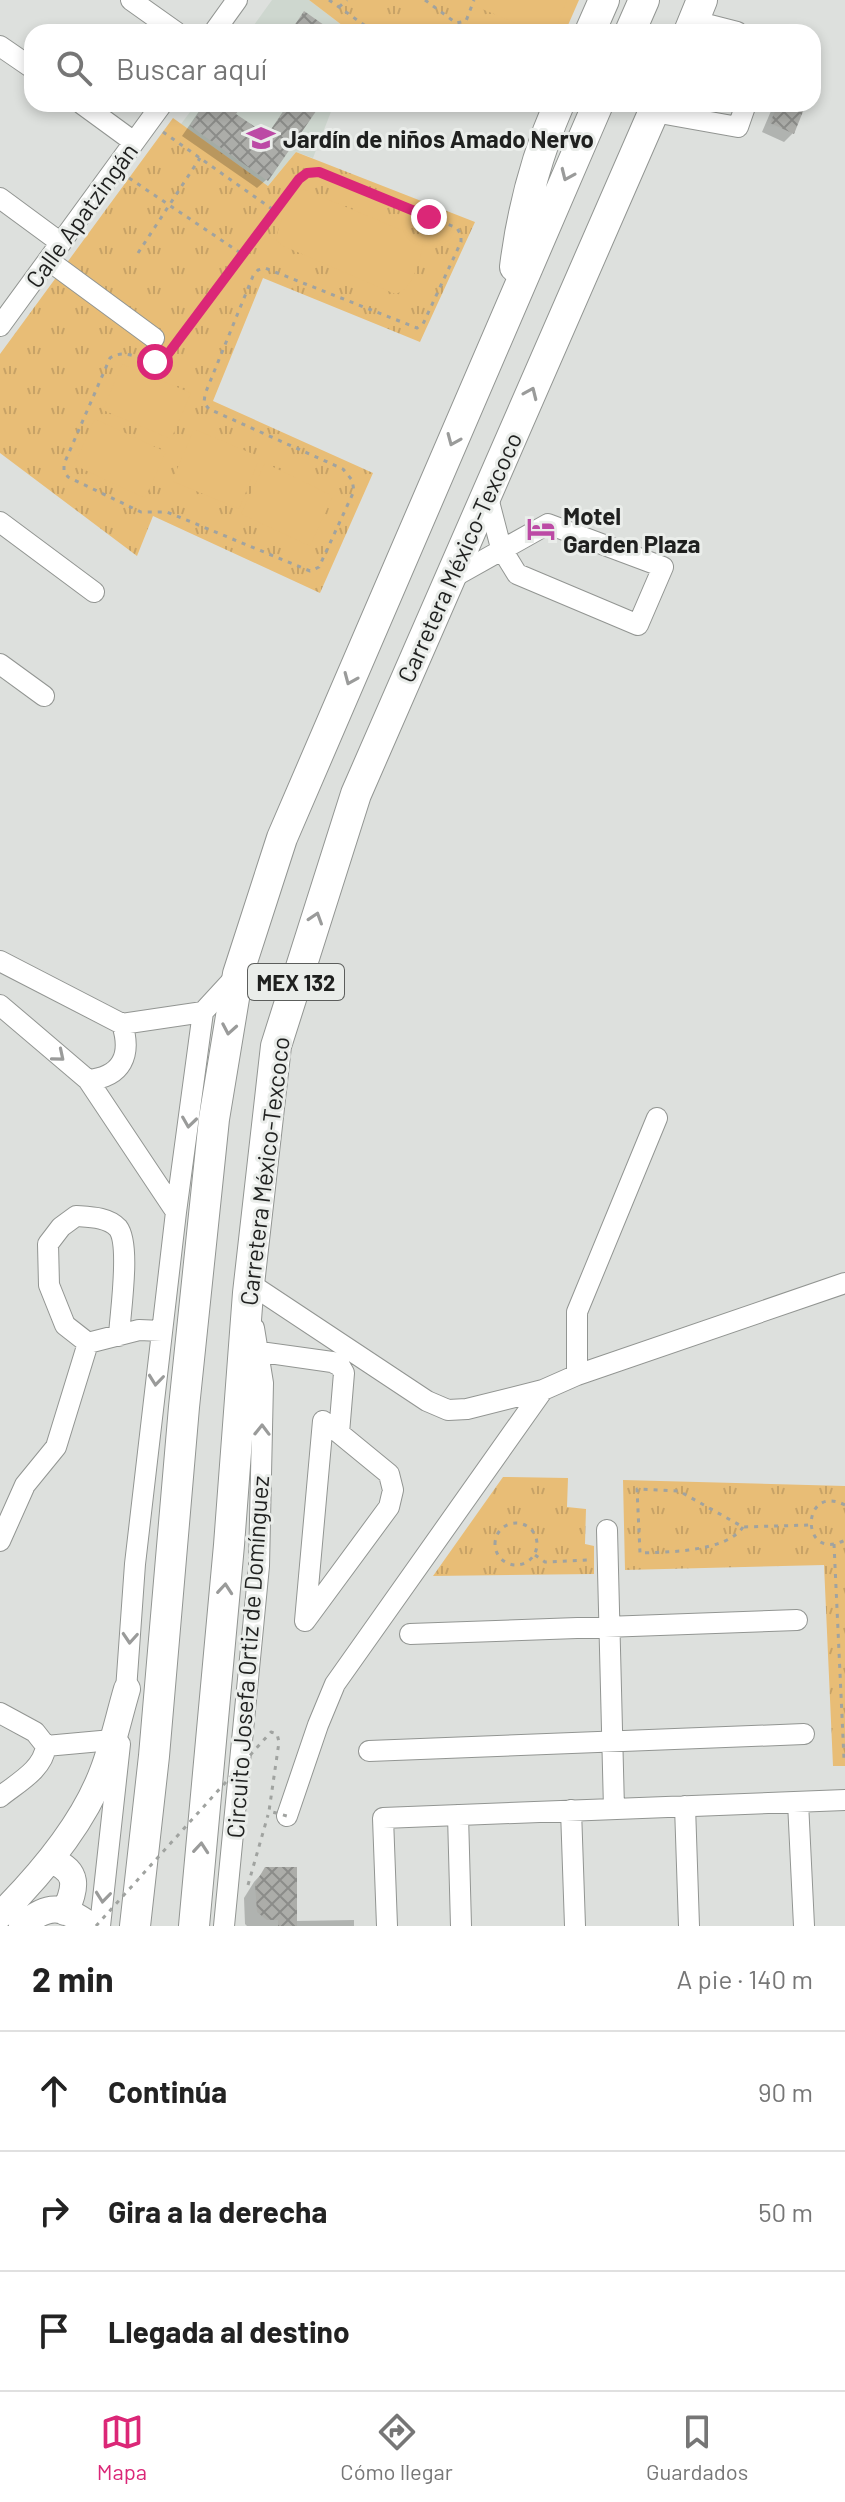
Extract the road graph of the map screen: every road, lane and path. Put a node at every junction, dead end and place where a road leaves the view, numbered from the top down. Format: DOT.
graph roads {
  1 [pos="131,0"];
  2 [pos="237,0"];
  3 [pos="329,0"];
  4 [pos="347,0"];
  5 [pos="425,0"];
  6 [pos="474,0"];
  7 [pos="604,0"];
  8 [pos="644,0"];
  9 [pos="339,7"];
  10 [pos="698,13"];
  11 [pos="165,24"];
  12 [pos="220,24"];
  13 [pos="363,24"];
  14 [pos="594,24"];
  15 [pos="634,24"];
  16 [pos="721,24"];
  17 [pos="0,46"];
  18 [pos="24,62"];
  19 [pos="93,112"];
  20 [pos="156,112"];
  21 [pos="556,112"];
  22 [pos="594,112"];
  23 [pos="654,112"];
  24 [pos="673,112"];
  25 [pos="743,112"];
  26 [pos="149,122"];
  27 [pos="134,142"];
  28 [pos="200,158"];
  29 [pos="115,168"];
  30 [pos="0,198"];
  31 [pos="169,205"];
  32 [pos="275,211"];
  33 [pos="61,243"];
  34 [pos="138,253"];
  35 [pos="242,254"];
  36 [pos="48,260"];
  37 [pos="510,305"];
  38 [pos="0,326"];
  39 [pos="154,338"];
  40 [pos="487,494"];
  41 [pos="0,522"];
  42 [pos="501,548"];
  43 [pos="450,580"];
  44 [pos="94,592"];
  45 [pos="0,664"];
  46 [pos="44,696"];
  47 [pos="0,961"];
  48 [pos="238,974"];
  49 [pos="0,1005"];
  50 [pos="203,1012"];
  51 [pos="122,1024"];
  52 [pos="88,1080"];
  53 [pos="657,1118"];
  54 [pos="176,1212"];
  55 [pos="845,1283"];
  56 [pos="249,1288"];
  57 [pos="162,1331"];
  58 [pos="119,1336"];
  59 [pos="88,1343"];
  60 [pos="251,1350"];
  61 [pos="577,1375"];
  62 [pos="543,1390"];
  63 [pos="339,1433"];
  64 [pos="845,1505"];
  65 [pos="810,1525"];
  66 [pos="743,1527"];
  67 [pos="607,1530"];
  68 [pos="845,1540"];
  69 [pos="0,1541"];
  70 [pos="834,1544"];
  71 [pos="535,1555"];
  72 [pos="608,1558"];
  73 [pos="845,1584"];
  74 [pos="836,1585"];
  75 [pos="797,1620"];
  76 [pos="610,1628"];
  77 [pos="410,1634"];
  78 [pos="127,1689"];
  79 [pos="0,1713"];
  80 [pos="844,1728"];
  81 [pos="804,1734"];
  82 [pos="112,1740"];
  83 [pos="613,1741"];
  84 [pos="46,1746"];
  85 [pos="369,1751"];
  86 [pos="844,1759"];
  87 [pos="0,1797"];
  88 [pos="845,1800"];
  89 [pos="798,1802"];
  90 [pos="685,1806"];
  91 [pos="614,1809"];
  92 [pos="571,1810"];
  93 [pos="278,1813"];
  94 [pos="458,1815"];
  95 [pos="50,1860"];
  96 [pos="228,1893"];
  97 [pos="65,1912"];
  98 [pos="0,1915"];
  99 [pos="22,1926"];
  100 [pos="96,1926"];
  101 [pos="135,1926"];
  102 [pos="194,1926"];
  103 [pos="224,1926"];
  104 [pos="387,1926"];
  105 [pos="461,1926"];
  106 [pos="575,1926"];
  107 [pos="689,1926"];
  108 [pos="804,1926"];
  1 -- 11 [label="street"];
  2 -- 12 [label="street"];
  3 -- 9 [label="path"];
  4 -- 9 [label="path"];
  5 -- 6 [label="path"];
  7 -- 14 [label="highway"];
  8 -- 15 [label="highway"];
  9 -- 13 [label="path"];
  10 -- 16 [label="street"];
  17 -- 18 [label="street"];
  19 -- 27 [label="street"];
  20 -- 26 [label="street, Calle Apatzingán"];
  21 -- 37 [label="highway"];
  22 -- 37 [label="highway, Carretera México-Texcoco / MEX 132, one-way"];
  40 -- 23 [label="highway, Carretera México-Texcoco / MEX 132, one-way"];
  24 -- 25 [label="street"];
  26 -- 27 [label="street, Calle Apatzingán"];
  26 -- 28 [label="path"];
  27 -- 29 [label="street, Calle Apatzingán"];
  28 -- 31 [label="path"];
  28 -- 32 [label="path"];
  29 -- 31 [label="path"];
  29 -- 33 [label="street, Calle Apatzingán"];
  30 -- 33 [label="street"];
  31 -- 34 [label="path"];
  31 -- 35 [label="path"];
  32 -- 35 [label="path"];
  32 -- 35 [label="path"];
  33 -- 36 [label="street, Calle Apatzingán"];
  36 -- 38 [label="street, Calle Apatzingán"];
  36 -- 39 [label="street"];
  37 -- 48 [label="highway, Carretera México-Texcoco / MEX 132, one-way"];
  40 -- 42 [label="street"];
  40 -- 43 [label="highway, Carretera México-Texcoco / MEX 132"];
  41 -- 44 [label="street"];
  42 -- 42 [label="street"];
  42 -- 43 [label="street"];
  56 -- 43 [label="highway, Carretera México-Texcoco / MEX 132, one-way"];
  45 -- 46 [label="street"];
  47 -- 51 [label="street"];
  48 -- 50 [label="street"];
  48 -- 101 [label="highway, Carretera México-Texcoco / MEX 132, one-way"];
  49 -- 52 [label="street, one-way"];
  50 -- 51 [label="street"];
  50 -- 54 [label="street, one-way"];
  51 -- 52 [label="street"];
  52 -- 54 [label="street"];
  53 -- 61 [label="street"];
  54 -- 57 [label="street"];
  55 -- 61 [label="street"];
  56 -- 60 [label="highway, Carretera México-Texcoco / MEX 132"];
  56 -- 62 [label="street"];
  57 -- 58 [label="street"];
  57 -- 78 [label="street, one-way"];
  58 -- 59 [label="street"];
  58 -- 59 [label="street"];
  59 -- 69 [label="street"];
  60 -- 63 [label="street"];
  96 -- 60 [label="street, Circuito Josefa Ortiz de Domínguez, one-way"];
  102 -- 60 [label="highway, Carretera México-Texcoco / MEX 132, one-way"];
  61 -- 62 [label="street"];
  62 -- 93 [label="street"];
  63 -- 63 [label="street"];
  64 -- 65 [label="path"];
  65 -- 66 [label="path"];
  65 -- 70 [label="path"];
  66 -- 66 [label="path"];
  67 -- 72 [label="street"];
  68 -- 70 [label="path"];
  70 -- 74 [label="path"];
  71 -- 71 [label="path"];
  71 -- 72 [label="path"];
  72 -- 76 [label="street"];
  73 -- 74 [label="path"];
  74 -- 80 [label="path"];
  75 -- 76 [label="street"];
  76 -- 77 [label="street"];
  76 -- 83 [label="street"];
  78 -- 82 [label="main road"];
  78 -- 100 [label="street, one-way"];
  79 -- 84 [label="street"];
  80 -- 86 [label="path"];
  81 -- 83 [label="street"];
  82 -- 84 [label="street"];
  82 -- 95 [label="main road"];
  83 -- 85 [label="street"];
  83 -- 91 [label="street"];
  84 -- 87 [label="street"];
  88 -- 89 [label="street"];
  89 -- 90 [label="street"];
  89 -- 108 [label="street"];
  90 -- 91 [label="street"];
  90 -- 107 [label="street"];
  91 -- 92 [label="street"];
  92 -- 94 [label="street"];
  92 -- 106 [label="street"];
  93 -- 96 [label="path"];
  93 -- 100 [label="path, bridge"];
  94 -- 104 [label="street"];
  94 -- 105 [label="street"];
  95 -- 97 [label="main road"];
  95 -- 98 [label="main road"];
  96 -- 103 [label="street, Circuito Josefa Ortiz de Domínguez"];
  97 -- 99 [label="main road"];
  97 -- 100 [label="main road"];
}
